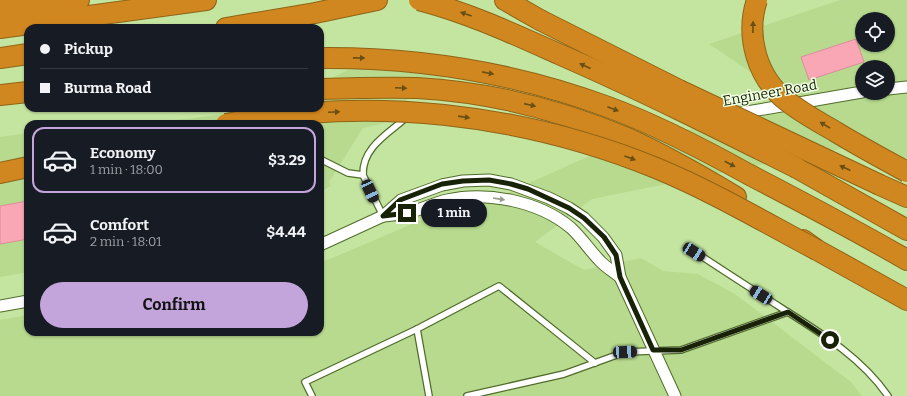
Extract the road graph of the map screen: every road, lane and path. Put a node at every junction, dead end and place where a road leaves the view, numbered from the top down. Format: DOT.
graph roads {
  1 [pos="79,0"];
  2 [pos="206,0"];
  3 [pos="377,0"];
  4 [pos="419,0"];
  5 [pos="505,0"];
  6 [pos="757,0"];
  7 [pos="0,10"];
  8 [pos="540,20"];
  9 [pos="29,24"];
  10 [pos="249,24"];
  11 [pos="24,25"];
  12 [pos="0,28"];
  13 [pos="24,55"];
  14 [pos="0,58"];
  15 [pos="324,58"];
  16 [pos="907,86"];
  17 [pos="895,88"];
  18 [pos="324,89"];
  19 [pos="24,92"];
  20 [pos="855,93"];
  21 [pos="0,95"];
  22 [pos="24,101"];
  23 [pos="0,102"];
  24 [pos="420,106"];
  25 [pos="251,120"];
  26 [pos="682,123"];
  27 [pos="324,161"];
  28 [pos="24,168"];
  29 [pos="797,168"];
  30 [pos="907,172"];
  31 [pos="0,173"];
  32 [pos="363,175"];
  33 [pos="907,197"];
  34 [pos="383,216"];
  35 [pos="907,230"];
  36 [pos="324,243"];
  37 [pos="817,250"];
  38 [pos="694,252"];
  39 [pos="907,260"];
  40 [pos="620,277"];
  41 [pos="907,300"];
  42 [pos="24,302"];
  43 [pos="0,306"];
  44 [pos="788,312"];
  45 [pos="417,329"];
  46 [pos="653,350"];
  47 [pos="595,363"];
  48 [pos="312,396"];
  49 [pos="429,396"];
  50 [pos="467,396"];
  51 [pos="675,396"];
  52 [pos="888,396"];
  1 -- 7 [label="highway"];
  2 -- 9 [label="highway"];
  3 -- 10 [label="highway"];
  29 -- 4 [label="highway, one-way, bridge"];
  5 -- 8 [label="highway"];
  30 -- 6 [label="highway, one-way, bridge"];
  8 -- 29 [label="highway, bridge"];
  33 -- 8 [label="highway, one-way, bridge"];
  11 -- 12 [label="highway"];
  13 -- 14 [label="highway"];
  15 -- 39 [label="highway, one-way"];
  16 -- 17 [label="street"];
  18 -- 37 [label="highway, one-way, bridge"];
  19 -- 21 [label="highway"];
  20 -- 26 [label="street, Engineer Road"];
  22 -- 23 [label="highway"];
  24 -- 32 [label="lane"];
  25 -- 37 [label="highway, one-way, bridge"];
  27 -- 32 [label="lane"];
  28 -- 31 [label="highway"];
  29 -- 35 [label="highway"];
  32 -- 34 [label="lane"];
  34 -- 36 [label="street"];
  34 -- 40 [label="street, one-way"];
  34 -- 40 [label="street"];
  37 -- 41 [label="highway"];
  38 -- 44 [label="lane"];
  40 -- 46 [label="street"];
  42 -- 43 [label="street"];
  44 -- 46 [label="lane"];
  44 -- 52 [label="lane"];
  45 -- 47 [label="lane"];
  45 -- 48 [label="lane"];
  45 -- 49 [label="lane"];
  46 -- 47 [label="lane"];
  46 -- 51 [label="street"];
  47 -- 50 [label="lane"];
}
